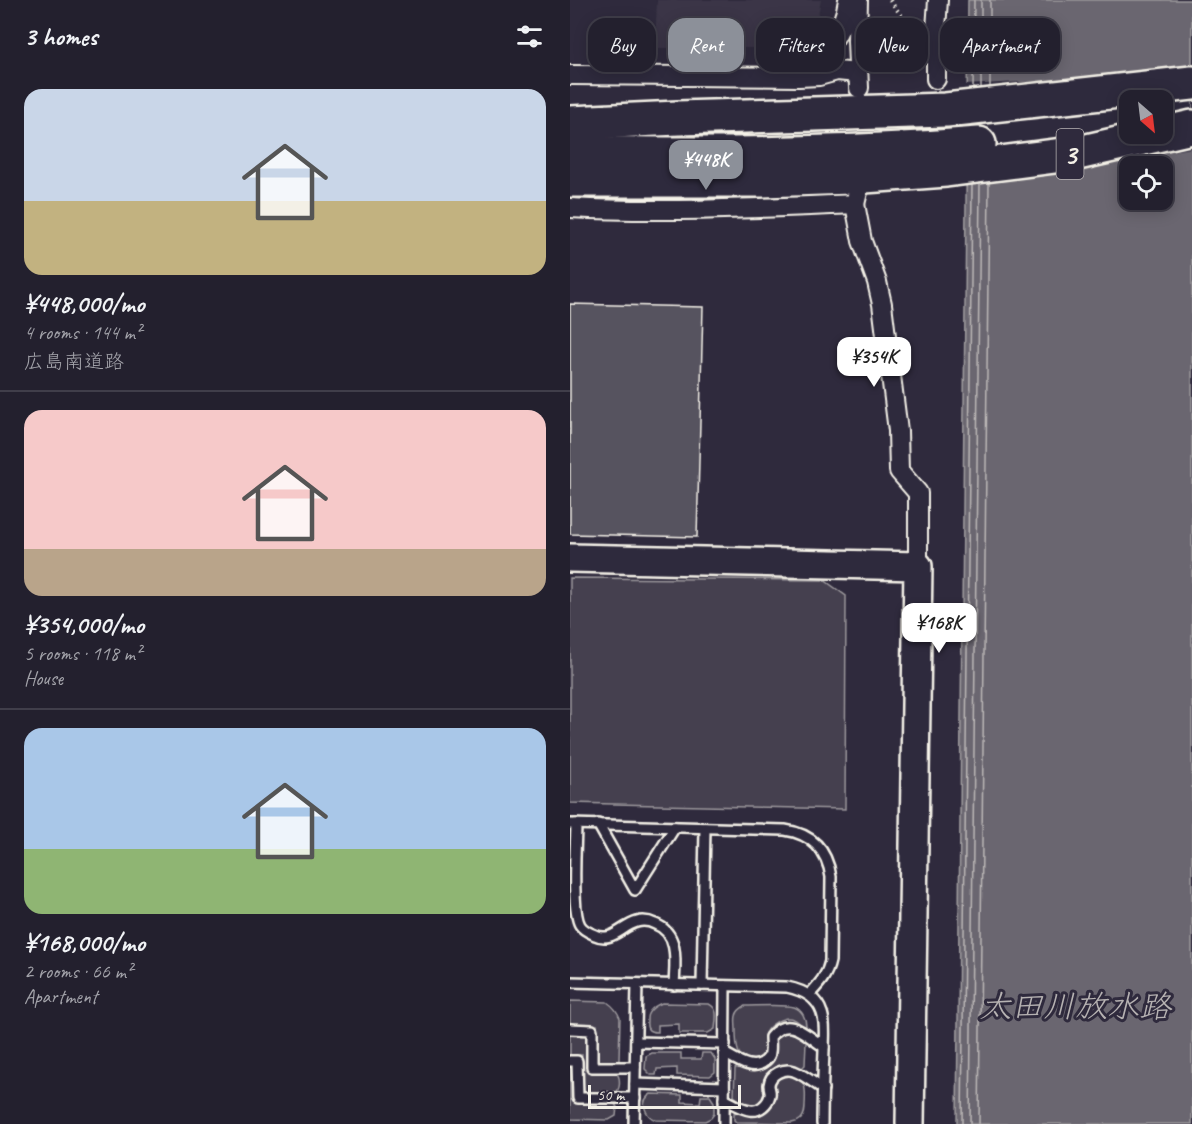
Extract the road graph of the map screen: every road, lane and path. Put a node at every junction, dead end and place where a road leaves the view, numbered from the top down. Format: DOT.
graph roads {
  1 [pos="848,0"];
  2 [pos="858,0"];
  3 [pos="890,0"];
  4 [pos="938,0"];
  5 [pos="904,18"];
  6 [pos="570,75"];
  7 [pos="779,78"];
  8 [pos="936,79"];
  9 [pos="1192,83"];
  10 [pos="570,102"];
  11 [pos="678,118"];
  12 [pos="570,123"];
  13 [pos="1192,126"];
  14 [pos="1173,127"];
  15 [pos="1119,133"];
  16 [pos="570,153"];
  17 [pos="946,158"];
  18 [pos="570,180"];
  19 [pos="570,208"];
  20 [pos="570,558"];
  21 [pos="918,566"];
  22 [pos="573,824"];
  23 [pos="598,824"];
  24 [pos="675,827"];
  25 [pos="705,828"];
  26 [pos="570,982"];
  27 [pos="637,984"];
  28 [pos="674,984"];
  29 [pos="702,985"];
  30 [pos="725,986"];
  31 [pos="809,994"];
  32 [pos="570,1029"];
  33 [pos="636,1042"];
  34 [pos="824,1047"];
  35 [pos="724,1048"];
  36 [pos="570,1060"];
  37 [pos="635,1066"];
  38 [pos="635,1084"];
  39 [pos="724,1087"];
  40 [pos="823,1089"];
  41 [pos="635,1098"];
  42 [pos="724,1098"];
  43 [pos="634,1124"];
  44 [pos="724,1124"];
  45 [pos="822,1124"];
  46 [pos="910,1124"];
  1 -- 7 [label="street"];
  2 -- 7 [label="street"];
  3 -- 5 [label="path"];
  4 -- 8 [label="street"];
  6 -- 7 [label="street"];
  9 -- 11 [label="highway, 3"];
  10 -- 11 [label="highway"];
  11 -- 12 [label="highway, 3"];
  13 -- 14 [label="highway, 3"];
  13 -- 17 [label="highway, 3"];
  15 -- 17 [label="highway, 3"];
  16 -- 17 [label="highway, 3"];
  17 -- 18 [label="highway"];
  19 -- 21 [label="street"];
  20 -- 21 [label="street"];
  21 -- 46 [label="street"];
  22 -- 23 [label="lane"];
  22 -- 28 [label="lane"];
  23 -- 24 [label="lane"];
  23 -- 24 [label="lane"];
  24 -- 25 [label="lane"];
  25 -- 29 [label="lane"];
  25 -- 31 [label="lane"];
  26 -- 27 [label="lane"];
  27 -- 28 [label="lane"];
  27 -- 33 [label="lane"];
  28 -- 29 [label="lane"];
  29 -- 30 [label="lane"];
  30 -- 31 [label="lane"];
  30 -- 35 [label="lane"];
  31 -- 34 [label="lane"];
  32 -- 37 [label="lane"];
  33 -- 35 [label="lane"];
  33 -- 37 [label="lane"];
  34 -- 35 [label="lane"];
  34 -- 40 [label="lane"];
  35 -- 39 [label="lane"];
  36 -- 41 [label="lane"];
  37 -- 38 [label="lane"];
  38 -- 39 [label="lane"];
  38 -- 41 [label="lane"];
  39 -- 42 [label="lane"];
  40 -- 42 [label="lane"];
  40 -- 45 [label="lane"];
  41 -- 43 [label="lane"];
  42 -- 44 [label="lane"];
}
